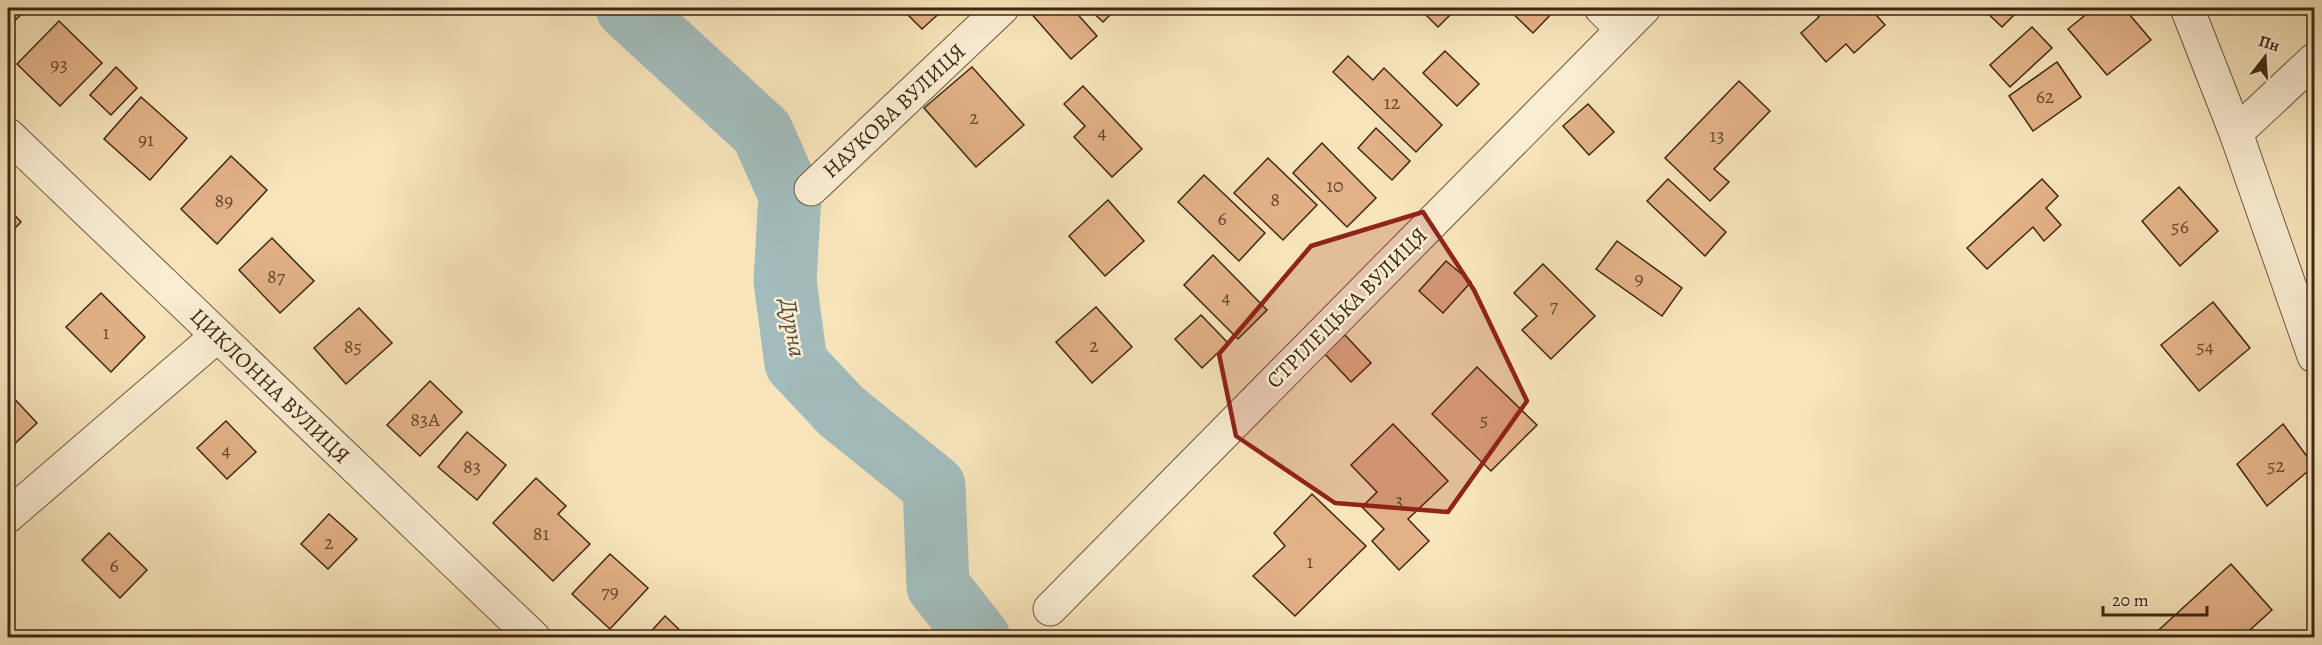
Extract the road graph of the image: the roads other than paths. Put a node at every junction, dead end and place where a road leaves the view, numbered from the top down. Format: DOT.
graph roads {
  1 [pos="1002,8"];
  2 [pos="2187,8"];
  3 [pos="1622,14"];
  4 [pos="2314,60"];
  5 [pos="2235,133"];
  6 [pos="8,135"];
  7 [pos="811,189"];
  8 [pos="218,336"];
  9 [pos="2314,356"];
  10 [pos="8,516"];
  11 [pos="1050,609"];
  12 [pos="534,638"];
  1 -- 7 [label="street, НАУКОВА ВУЛИЦЯ"];
  2 -- 5 [label="street"];
  3 -- 11 [label="street, СТРІЛЕЦЬКА ВУЛИЦЯ"];
  4 -- 5 [label="street"];
  5 -- 9 [label="street"];
  6 -- 8 [label="street, ЦИКЛОННА ВУЛИЦЯ"];
  8 -- 10 [label="street"];
  8 -- 12 [label="street, ЦИКЛОННА ВУЛИЦЯ"];
}
